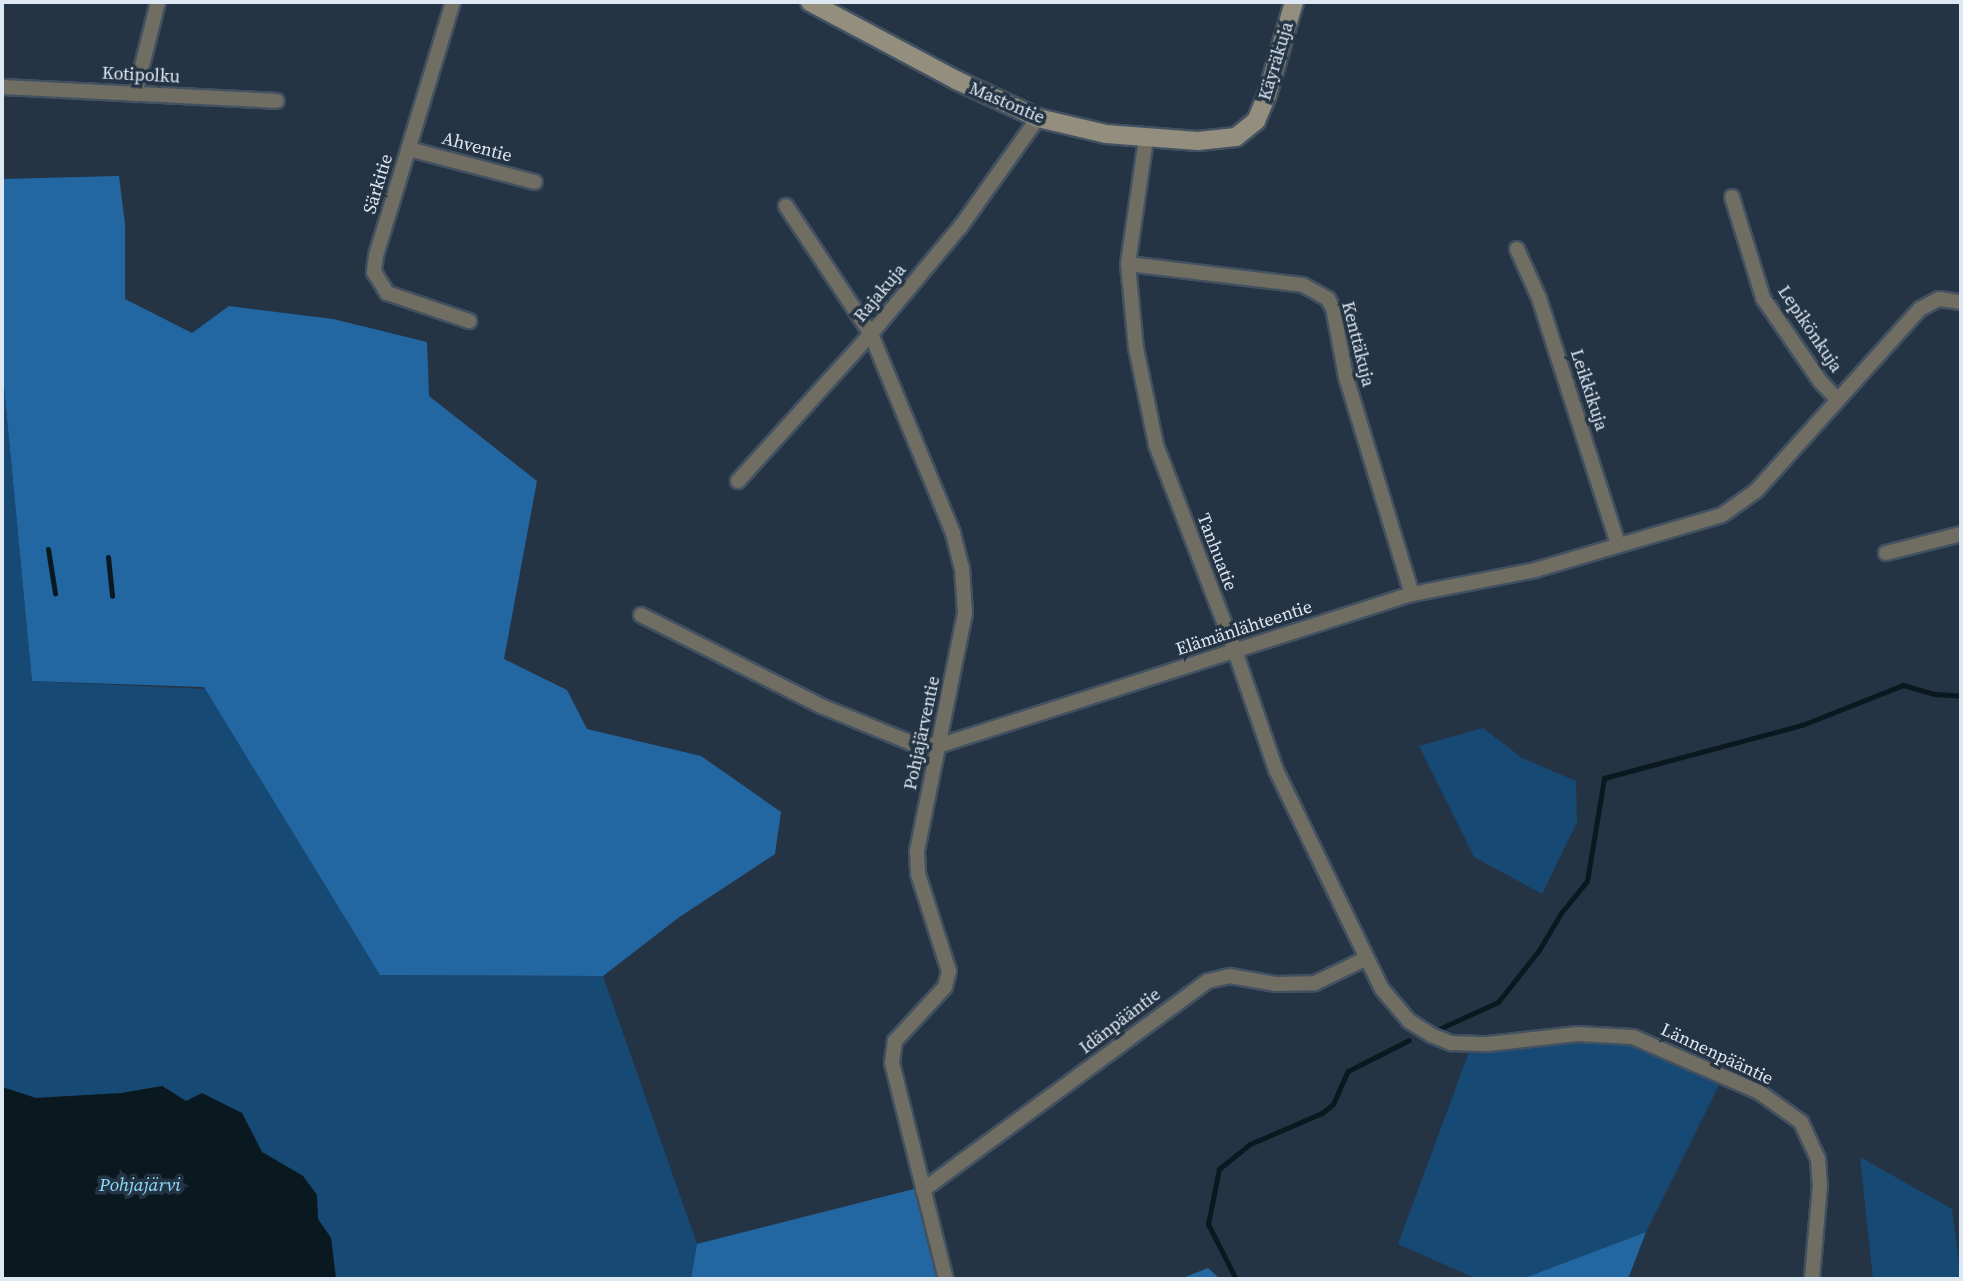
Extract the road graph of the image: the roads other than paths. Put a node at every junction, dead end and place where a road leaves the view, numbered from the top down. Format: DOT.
graph roads {
  1 [pos="158,2"];
  2 [pos="453,2"];
  3 [pos="810,2"];
  4 [pos="1294,2"];
  5 [pos="2,86"];
  6 [pos="135,94"];
  7 [pos="278,101"];
  8 [pos="1038,118"];
  9 [pos="1146,139"];
  10 [pos="1223,140"];
  11 [pos="409,149"];
  12 [pos="535,181"];
  13 [pos="1732,197"];
  14 [pos="786,206"];
  15 [pos="1517,249"];
  16 [pos="1128,264"];
  17 [pos="1961,302"];
  18 [pos="469,321"];
  19 [pos="871,334"];
  20 [pos="1838,400"];
  21 [pos="738,481"];
  22 [pos="1961,534"];
  23 [pos="1618,544"];
  24 [pos="1885,553"];
  25 [pos="1412,594"];
  26 [pos="641,615"];
  27 [pos="1235,651"];
  28 [pos="939,746"];
  29 [pos="1365,959"];
  30 [pos="1451,1043"];
  31 [pos="923,1190"];
  32 [pos="946,1279"];
  33 [pos="1812,1279"];
  1 -- 6 [label="street"];
  2 -- 11 [label="street, Särkitie"];
  3 -- 8 [label="street, Mastontie"];
  4 -- 10 [label="street, Käyräkuja"];
  5 -- 6 [label="street, Kotipolku"];
  6 -- 7 [label="street, Kotipolku"];
  8 -- 9 [label="street, Mastontie"];
  8 -- 19 [label="street, Rajakuja"];
  9 -- 10 [label="street, Mastontie"];
  9 -- 16 [label="street, Tanhuatie"];
  11 -- 12 [label="street, Ahventie"];
  11 -- 18 [label="street, Särkitie"];
  13 -- 20 [label="street, Lepikönkuja"];
  14 -- 19 [label="street, Pohjajärventie"];
  15 -- 23 [label="street, Leikkikuja"];
  16 -- 25 [label="street, Kenttäkuja"];
  16 -- 27 [label="street, Tanhuatie"];
  17 -- 20 [label="street, Elämänlähteentie"];
  19 -- 21 [label="street, Rajakuja"];
  19 -- 28 [label="street, Pohjajärventie"];
  20 -- 23 [label="street, Elämänlähteentie"];
  22 -- 24 [label="street"];
  23 -- 25 [label="street, Elämänlähteentie"];
  25 -- 27 [label="street, Elämänlähteentie"];
  26 -- 28 [label="street, Elämänlähteentie"];
  27 -- 28 [label="street, Elämänlähteentie"];
  27 -- 29 [label="street, Tanhuatie"];
  28 -- 31 [label="street, Pohjajärventie"];
  29 -- 30 [label="street, Tanhuatie"];
  29 -- 31 [label="street, Idänpääntie"];
  30 -- 33 [label="street, Lännenpääntie"];
  31 -- 32 [label="street, Pohjajärventie"];
}
